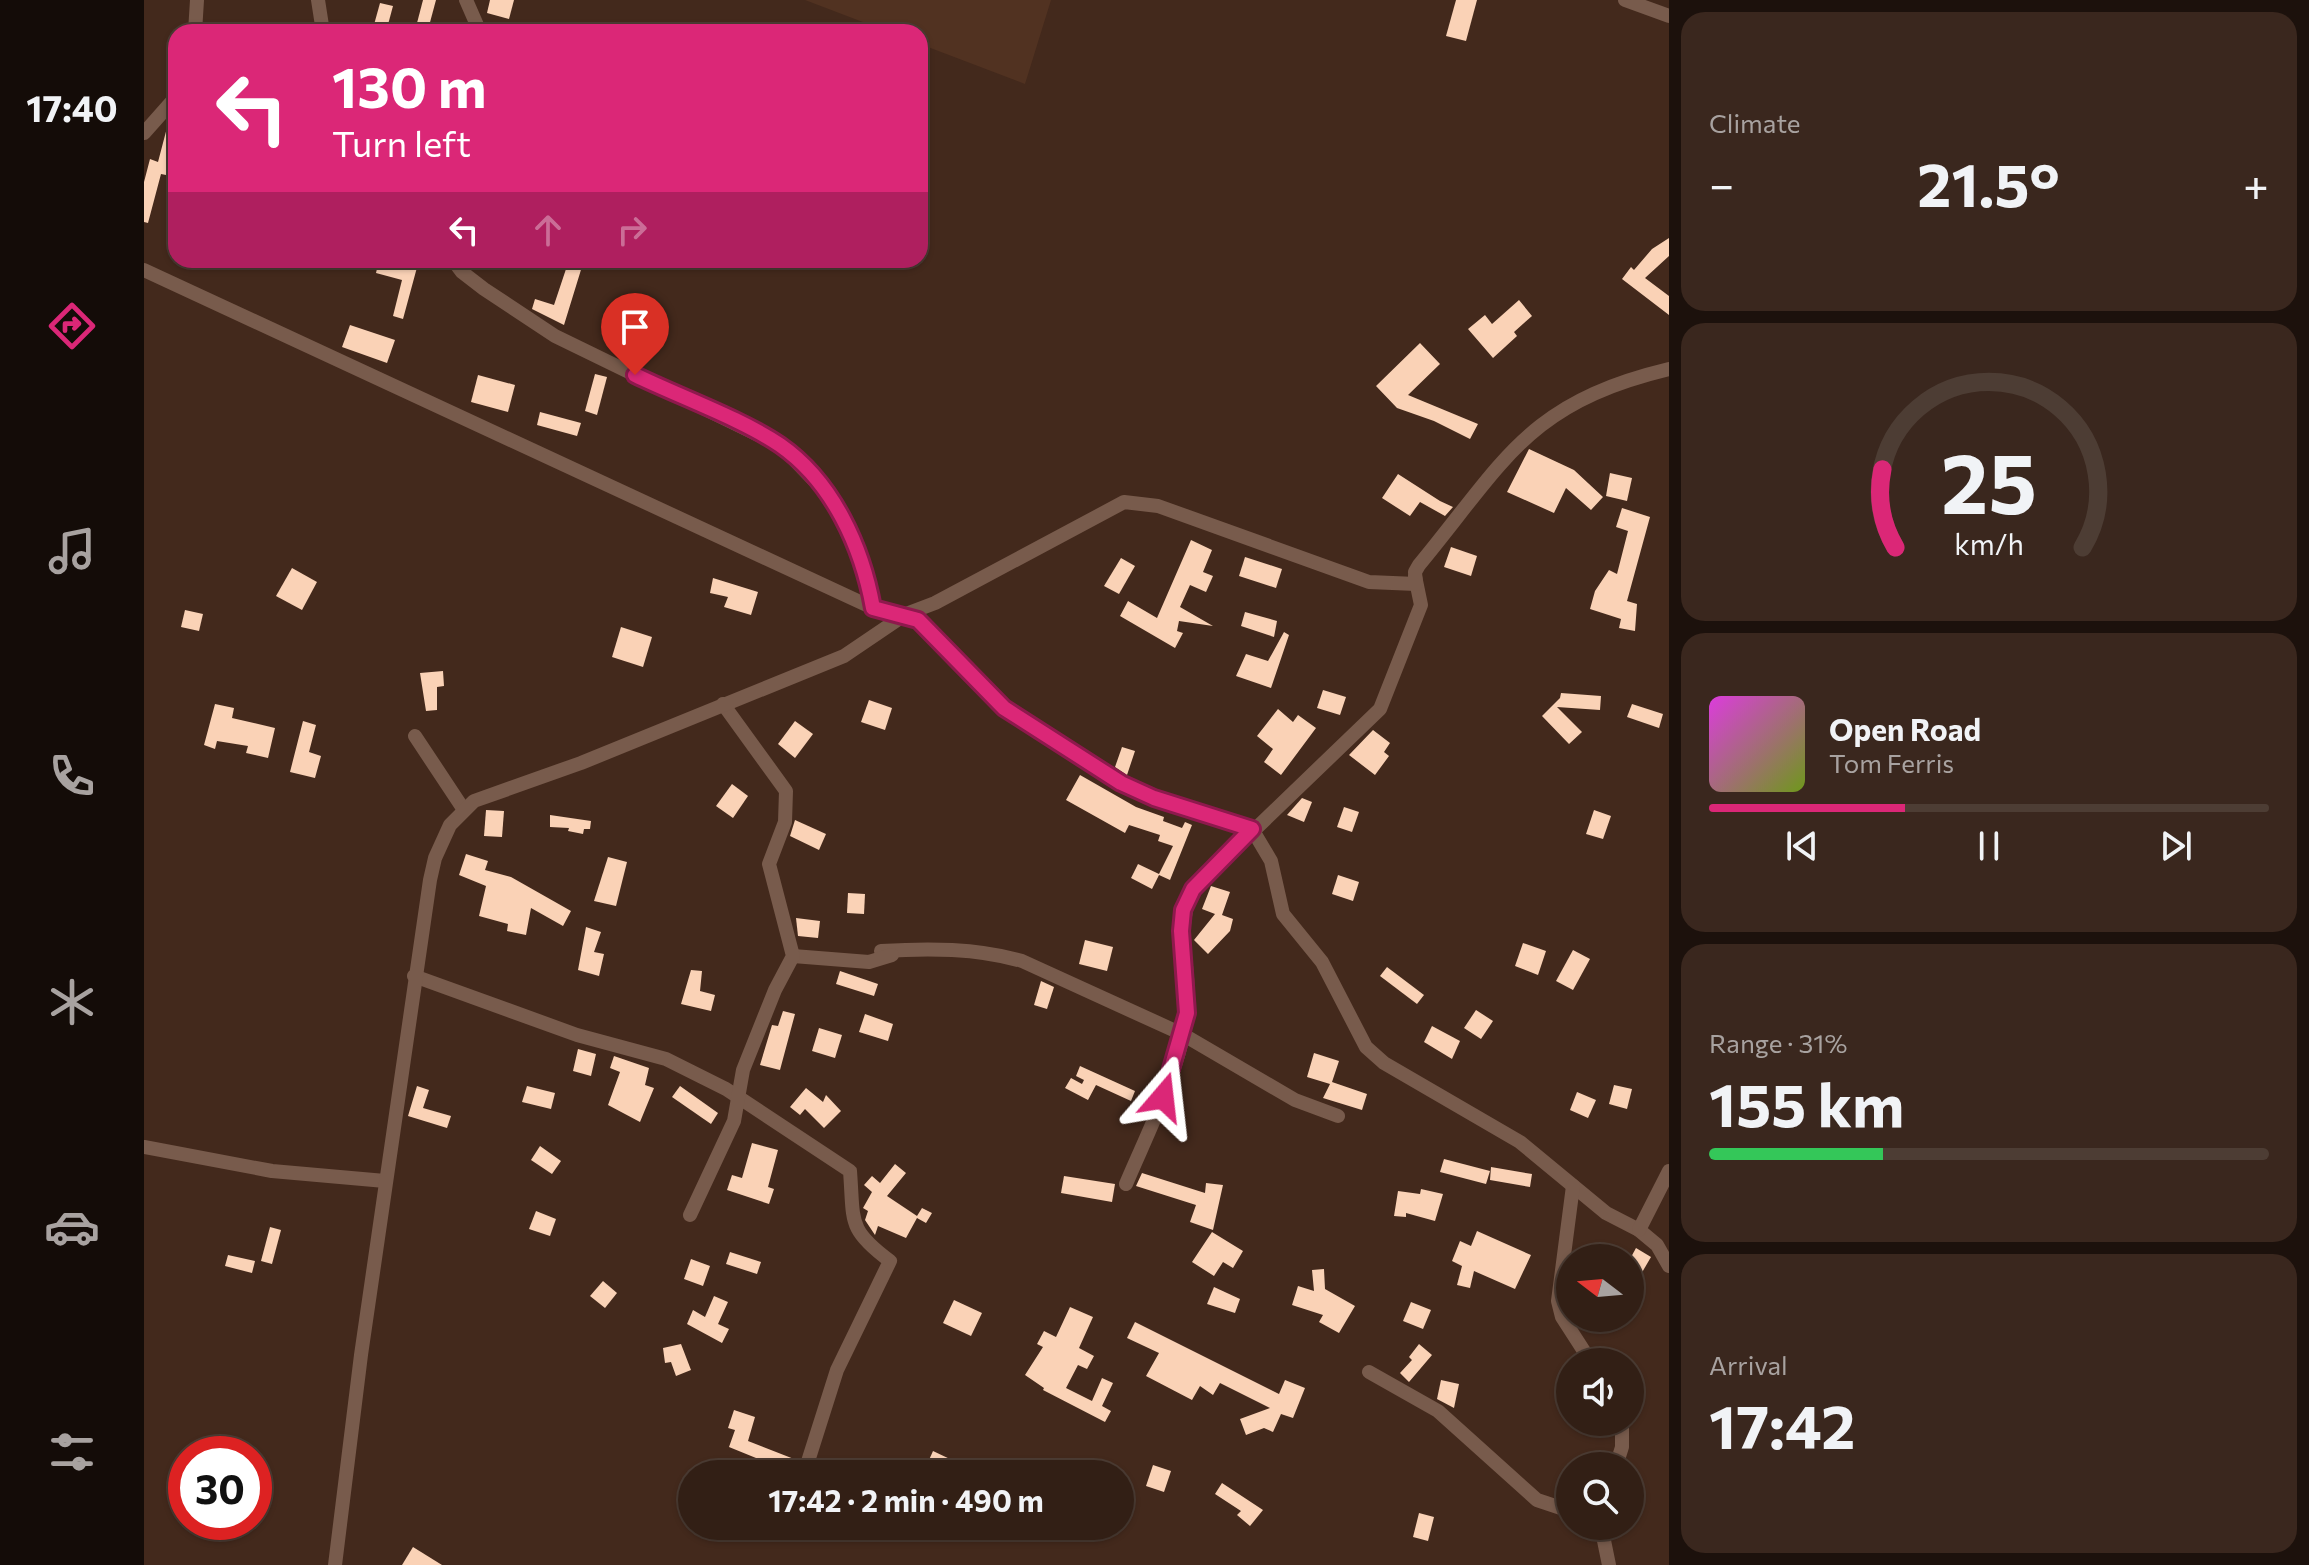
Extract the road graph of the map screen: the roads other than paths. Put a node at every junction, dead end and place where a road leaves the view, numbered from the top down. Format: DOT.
graph roads {
  1 [pos="197,0"];
  2 [pos="318,0"];
  3 [pos="466,0"];
  4 [pos="1625,0"];
  5 [pos="1669,16"];
  6 [pos="196,24"];
  7 [pos="322,24"];
  8 [pos="476,24"];
  9 [pos="168,106"];
  10 [pos="144,133"];
  11 [pos="459,268"];
  12 [pos="144,270"];
  13 [pos="1669,369"];
  14 [pos="1415,572"];
  15 [pos="873,608"];
  16 [pos="906,614"];
  17 [pos="723,704"];
  18 [pos="415,736"];
  19 [pos="464,810"];
  20 [pos="1252,829"];
  21 [pos="907,950"];
  22 [pos="881,951"];
  23 [pos="793,956"];
  24 [pos="414,976"];
  25 [pos="1182,1034"];
  26 [pos="738,1097"];
  27 [pos="1338,1116"];
  28 [pos="144,1147"];
  29 [pos="1669,1171"];
  30 [pos="385,1181"];
  31 [pos="1126,1184"];
  32 [pos="1573,1186"];
  33 [pos="690,1215"];
  34 [pos="1639,1230"];
  35 [pos="1669,1266"];
  36 [pos="1582,1348"];
  37 [pos="1369,1372"];
  38 [pos="808,1460"];
  39 [pos="1556,1506"];
  40 [pos="1604,1540"];
  41 [pos="335,1565"];
  42 [pos="1609,1565"];
  1 -- 6 [label="street"];
  2 -- 7 [label="street"];
  3 -- 8 [label="street"];
  4 -- 5 [label="street"];
  9 -- 10 [label="street"];
  11 -- 15 [label="street"];
  12 -- 15 [label="street"];
  13 -- 14 [label="street"];
  14 -- 16 [label="street"];
  14 -- 20 [label="street"];
  15 -- 16 [label="street"];
  16 -- 17 [label="street"];
  16 -- 20 [label="street"];
  17 -- 19 [label="street"];
  17 -- 23 [label="street"];
  18 -- 19 [label="street"];
  19 -- 24 [label="street"];
  20 -- 25 [label="street"];
  20 -- 32 [label="street"];
  21 -- 22 [label="street"];
  21 -- 23 [label="street"];
  21 -- 25 [label="street"];
  23 -- 26 [label="street"];
  24 -- 26 [label="street"];
  24 -- 30 [label="street"];
  25 -- 27 [label="street"];
  25 -- 31 [label="street"];
  26 -- 33 [label="street"];
  26 -- 38 [label="street"];
  28 -- 30 [label="street"];
  29 -- 34 [label="street"];
  30 -- 41 [label="street"];
  32 -- 34 [label="street"];
  32 -- 36 [label="street"];
  34 -- 35 [label="street"];
  37 -- 39 [label="street"];
  40 -- 42 [label="street"];
}
